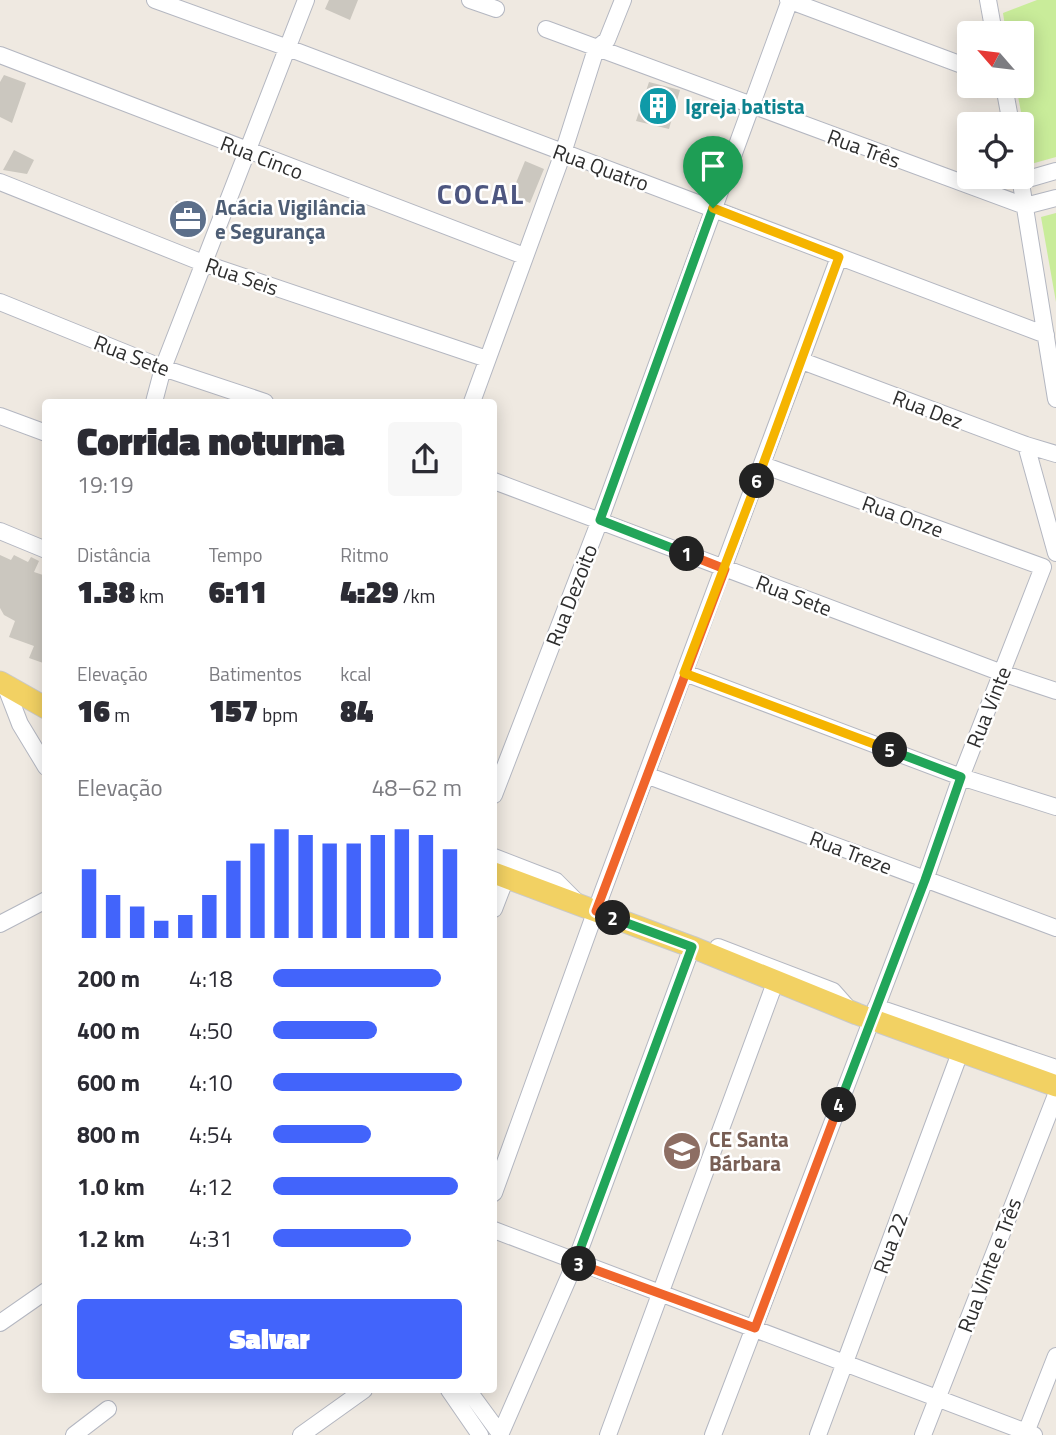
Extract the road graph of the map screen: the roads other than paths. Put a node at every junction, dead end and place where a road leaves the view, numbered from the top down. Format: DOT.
graph roads {
  1 [pos="155,0"];
  2 [pos="306,0"];
  3 [pos="470,0"];
  4 [pos="623,0"];
  5 [pos="789,0"];
  6 [pos="992,1"];
  7 [pos="191,6"];
  8 [pos="496,9"];
  9 [pos="993,21"];
  10 [pos="546,29"];
  11 [pos="288,48"];
  12 [pos="596,49"];
  13 [pos="0,55"];
  14 [pos="957,63"];
  15 [pos="752,106"];
  16 [pos="248,152"];
  17 [pos="563,153"];
  18 [pos="1056,172"];
  19 [pos="1034,176"];
  20 [pos="0,182"];
  21 [pos="1022,189"];
  22 [pos="1056,198"];
  23 [pos="1025,206"];
  24 [pos="713,208"];
  25 [pos="524,256"];
  26 [pos="839,257"];
  27 [pos="203,263"];
  28 [pos="0,302"];
  29 [pos="1046,335"];
  30 [pos="487,359"];
  31 [pos="802,361"];
  32 [pos="163,368"];
  33 [pos="155,399"];
  34 [pos="256,399"];
  35 [pos="473,399"];
  36 [pos="1056,399"];
  37 [pos="0,416"];
  38 [pos="42,432"];
  39 [pos="1026,445"];
  40 [pos="1056,454"];
  41 [pos="763,465"];
  42 [pos="497,482"];
  43 [pos="600,520"];
  44 [pos="0,531"];
  45 [pos="42,548"];
  46 [pos="1056,553"];
  47 [pos="1050,565"];
  48 [pos="725,569"];
  49 [pos="684,673"];
  50 [pos="1002,673"];
  51 [pos="2,681"];
  52 [pos="1056,691"];
  53 [pos="42,706"];
  54 [pos="42,760"];
  55 [pos="646,775"];
  56 [pos="961,777"];
  57 [pos="497,787"];
  58 [pos="1056,807"];
  59 [pos="497,858"];
  60 [pos="500,875"];
  61 [pos="925,880"];
  62 [pos="42,902"];
  63 [pos="596,911"];
  64 [pos="0,925"];
  65 [pos="1056,928"];
  66 [pos="692,947"];
  67 [pos="776,980"];
  68 [pos="851,1011"];
  69 [pos="874,1013"];
  70 [pos="961,1050"];
  71 [pos="1056,1068"];
  72 [pos="1056,1086"];
  73 [pos="1056,1095"];
  74 [pos="497,1185"];
  75 [pos="497,1231"];
  76 [pos="575,1263"];
  77 [pos="660,1293"];
  78 [pos="42,1295"];
  79 [pos="0,1323"];
  80 [pos="755,1328"];
  81 [pos="1056,1356"];
  82 [pos="845,1363"];
  83 [pos="361,1393"];
  84 [pos="451,1393"];
  85 [pos="470,1393"];
  86 [pos="937,1398"];
  87 [pos="108,1409"];
  88 [pos="1028,1434"];
  89 [pos="74,1435"];
  90 [pos="301,1435"];
  91 [pos="480,1435"];
  92 [pos="501,1435"];
  93 [pos="608,1435"];
  94 [pos="713,1435"];
  95 [pos="818,1435"];
  96 [pos="923,1435"];
  1 -- 7 [label="street, Rua Quatro"];
  2 -- 11 [label="street"];
  3 -- 8 [label="street"];
  4 -- 12 [label="street"];
  5 -- 14 [label="street"];
  5 -- 15 [label="street, Rua Dezoito"];
  6 -- 9 [label="street"];
  7 -- 11 [label="street, Rua Quatro"];
  10 -- 12 [label="street, Rua Três"];
  11 -- 16 [label="street"];
  11 -- 17 [label="street, Rua Quatro"];
  12 -- 15 [label="street, Rua Três"];
  12 -- 17 [label="street"];
  13 -- 16 [label="street, Rua Cinco"];
  15 -- 23 [label="street, Rua Três"];
  15 -- 24 [label="street, Rua Dezoito"];
  16 -- 25 [label="street, Rua Cinco"];
  16 -- 27 [label="street"];
  17 -- 24 [label="street, Rua Quatro"];
  17 -- 25 [label="street"];
  18 -- 19 [label="street"];
  20 -- 27 [label="street, Rua Seis"];
  21 -- 23 [label="street"];
  22 -- 23 [label="street"];
  23 -- 29 [label="street"];
  24 -- 26 [label="street, Rua Quatro"];
  24 -- 43 [label="street, Rua Dezoito"];
  25 -- 30 [label="street"];
  26 -- 29 [label="street, Rua Quatro"];
  26 -- 31 [label="street"];
  27 -- 30 [label="street, Rua Seis"];
  27 -- 32 [label="street"];
  28 -- 32 [label="street, Rua Sete"];
  29 -- 36 [label="street"];
  30 -- 35 [label="street"];
  31 -- 39 [label="street, Rua Dez"];
  31 -- 41 [label="street"];
  32 -- 33 [label="street"];
  32 -- 34 [label="street, Rua Sete"];
  37 -- 38 [label="street"];
  39 -- 40 [label="street, Rua Dez"];
  39 -- 46 [label="street"];
  41 -- 47 [label="street, Rua Onze"];
  41 -- 48 [label="street"];
  42 -- 43 [label="street, Rua Sete"];
  43 -- 48 [label="street, Rua Sete"];
  43 -- 57 [label="street, Rua Dezoito"];
  44 -- 45 [label="street"];
  47 -- 50 [label="street, Rua Vinte"];
  48 -- 49 [label="street"];
  48 -- 50 [label="street, Rua Sete"];
  49 -- 55 [label="street"];
  49 -- 56 [label="street"];
  50 -- 52 [label="street, Rua Sete"];
  50 -- 56 [label="street, Rua Vinte"];
  51 -- 53 [label="main road"];
  51 -- 54 [label="street"];
  55 -- 61 [label="street, Rua Treze"];
  55 -- 63 [label="street"];
  56 -- 58 [label="street"];
  56 -- 61 [label="street, Rua Vinte"];
  59 -- 63 [label="street"];
  60 -- 63 [label="main road"];
  61 -- 65 [label="street, Rua Treze"];
  61 -- 69 [label="street, Rua Vinte"];
  62 -- 64 [label="street"];
  63 -- 66 [label="main road"];
  63 -- 68 [label="street"];
  63 -- 74 [label="street"];
  66 -- 67 [label="main road"];
  66 -- 76 [label="street"];
  67 -- 68 [label="main road"];
  67 -- 77 [label="street"];
  68 -- 69 [label="main road"];
  69 -- 70 [label="main road"];
  69 -- 71 [label="street"];
  69 -- 80 [label="street, Rua Vinte"];
  70 -- 72 [label="main road"];
  70 -- 82 [label="street, Rua 22"];
  73 -- 86 [label="street, Rua Vinte e Três"];
  75 -- 76 [label="street"];
  76 -- 77 [label="street"];
  76 -- 92 [label="street"];
  77 -- 80 [label="street"];
  77 -- 93 [label="street"];
  78 -- 79 [label="street"];
  80 -- 82 [label="street"];
  80 -- 94 [label="street, Rua Vinte"];
  81 -- 88 [label="street"];
  82 -- 86 [label="street"];
  82 -- 95 [label="street, Rua 22"];
  83 -- 90 [label="street"];
  84 -- 91 [label="street"];
  85 -- 92 [label="street"];
  86 -- 88 [label="street"];
  86 -- 96 [label="street, Rua Vinte e Três"];
  87 -- 89 [label="street"];
}
